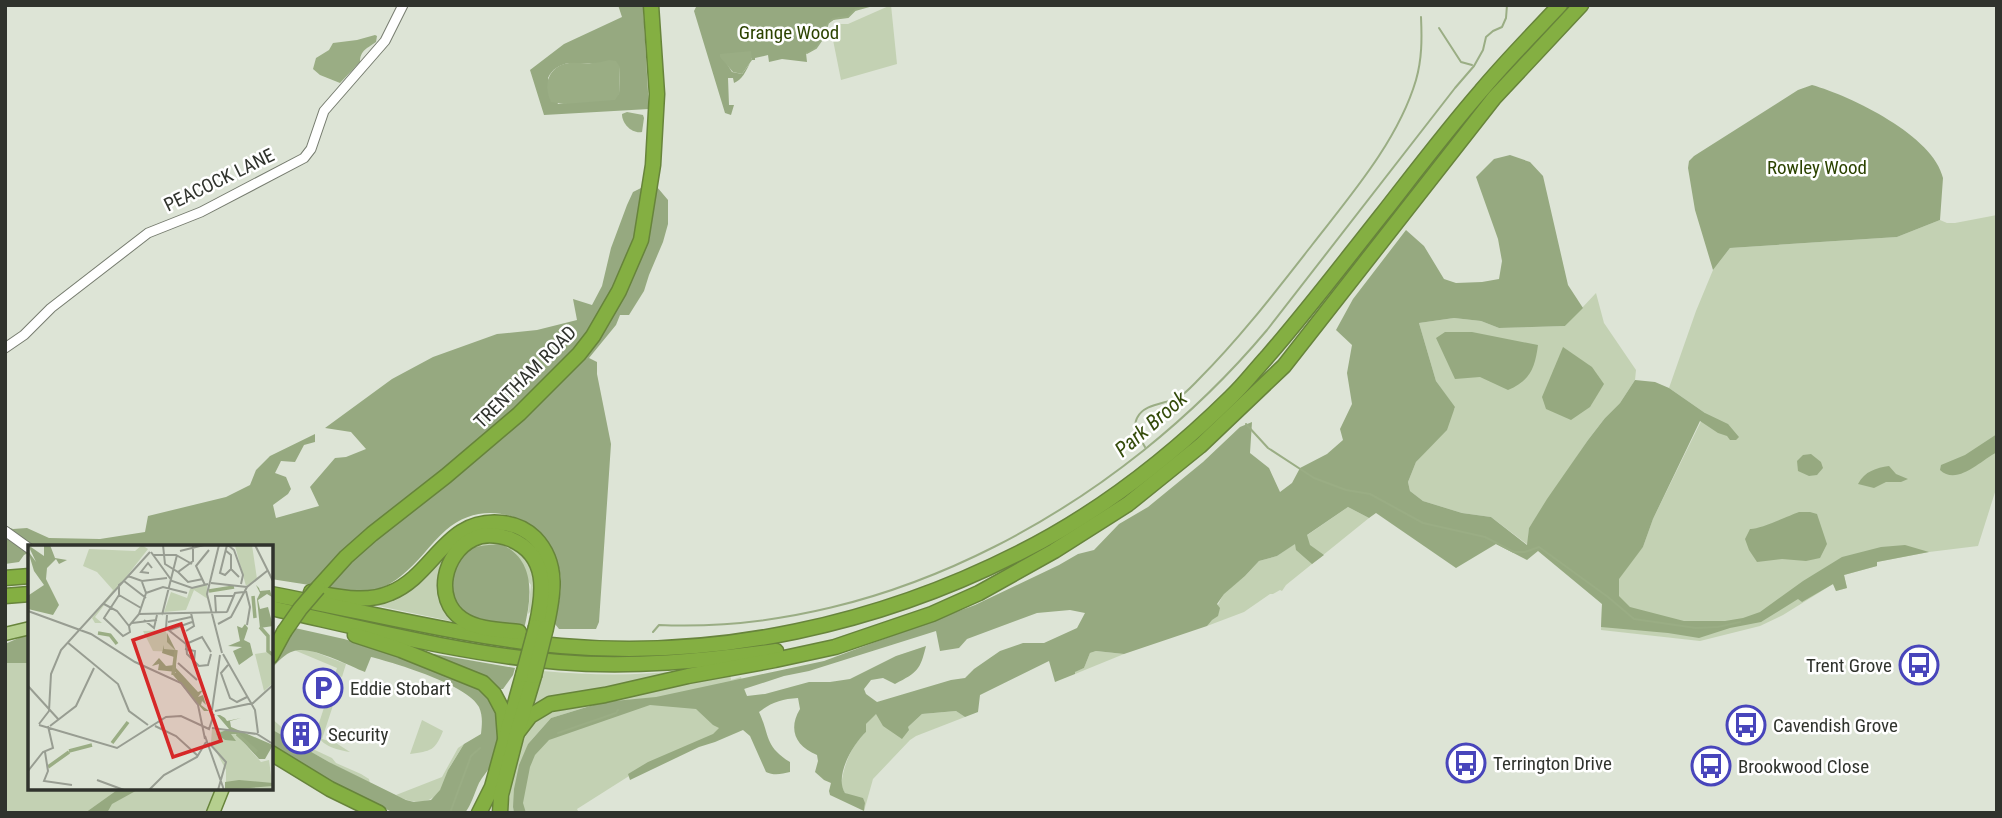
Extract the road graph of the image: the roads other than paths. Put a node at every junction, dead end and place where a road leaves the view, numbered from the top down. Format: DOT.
graph roads {
  1 [pos="403,5"];
  2 [pos="651,5"];
  3 [pos="1560,5"];
  4 [pos="1581,5"];
  5 [pos="5,348"];
  6 [pos="5,531"];
  7 [pos="28,548"];
  8 [pos="1028,565"];
  9 [pos="28,576"];
  10 [pos="5,578"];
  11 [pos="273,586"];
  12 [pos="28,594"];
  13 [pos="273,594"];
  14 [pos="5,596"];
  15 [pos="899,604"];
  16 [pos="273,608"];
  17 [pos="273,616"];
  18 [pos="28,628"];
  19 [pos="541,628"];
  20 [pos="5,634"];
  21 [pos="273,652"];
  22 [pos="511,735"];
  23 [pos="273,753"];
  24 [pos="222,790"];
  25 [pos="214,813"];
  26 [pos="379,813"];
  27 [pos="479,813"];
  28 [pos="500,813"];
  1 -- 5 [label="street, PEACOCK LANE"];
  2 -- 21 [label="highway, TRENTHAM ROAD, bridge"];
  3 -- 15 [label="highway"];
  4 -- 8 [label="highway"];
  6 -- 7 [label="street"];
  8 -- 16 [label="highway"];
  8 -- 22 [label="highway"];
  9 -- 10 [label="highway"];
  11 -- 19 [label="highway"];
  12 -- 14 [label="highway"];
  13 -- 15 [label="highway"];
  15 -- 19 [label="highway"];
  17 -- 22 [label="highway"];
  18 -- 20 [label="main road"];
  19 -- 22 [label="highway, bridge"];
  22 -- 27 [label="highway"];
  22 -- 28 [label="highway"];
  23 -- 26 [label="highway"];
  24 -- 25 [label="main road"];
}
